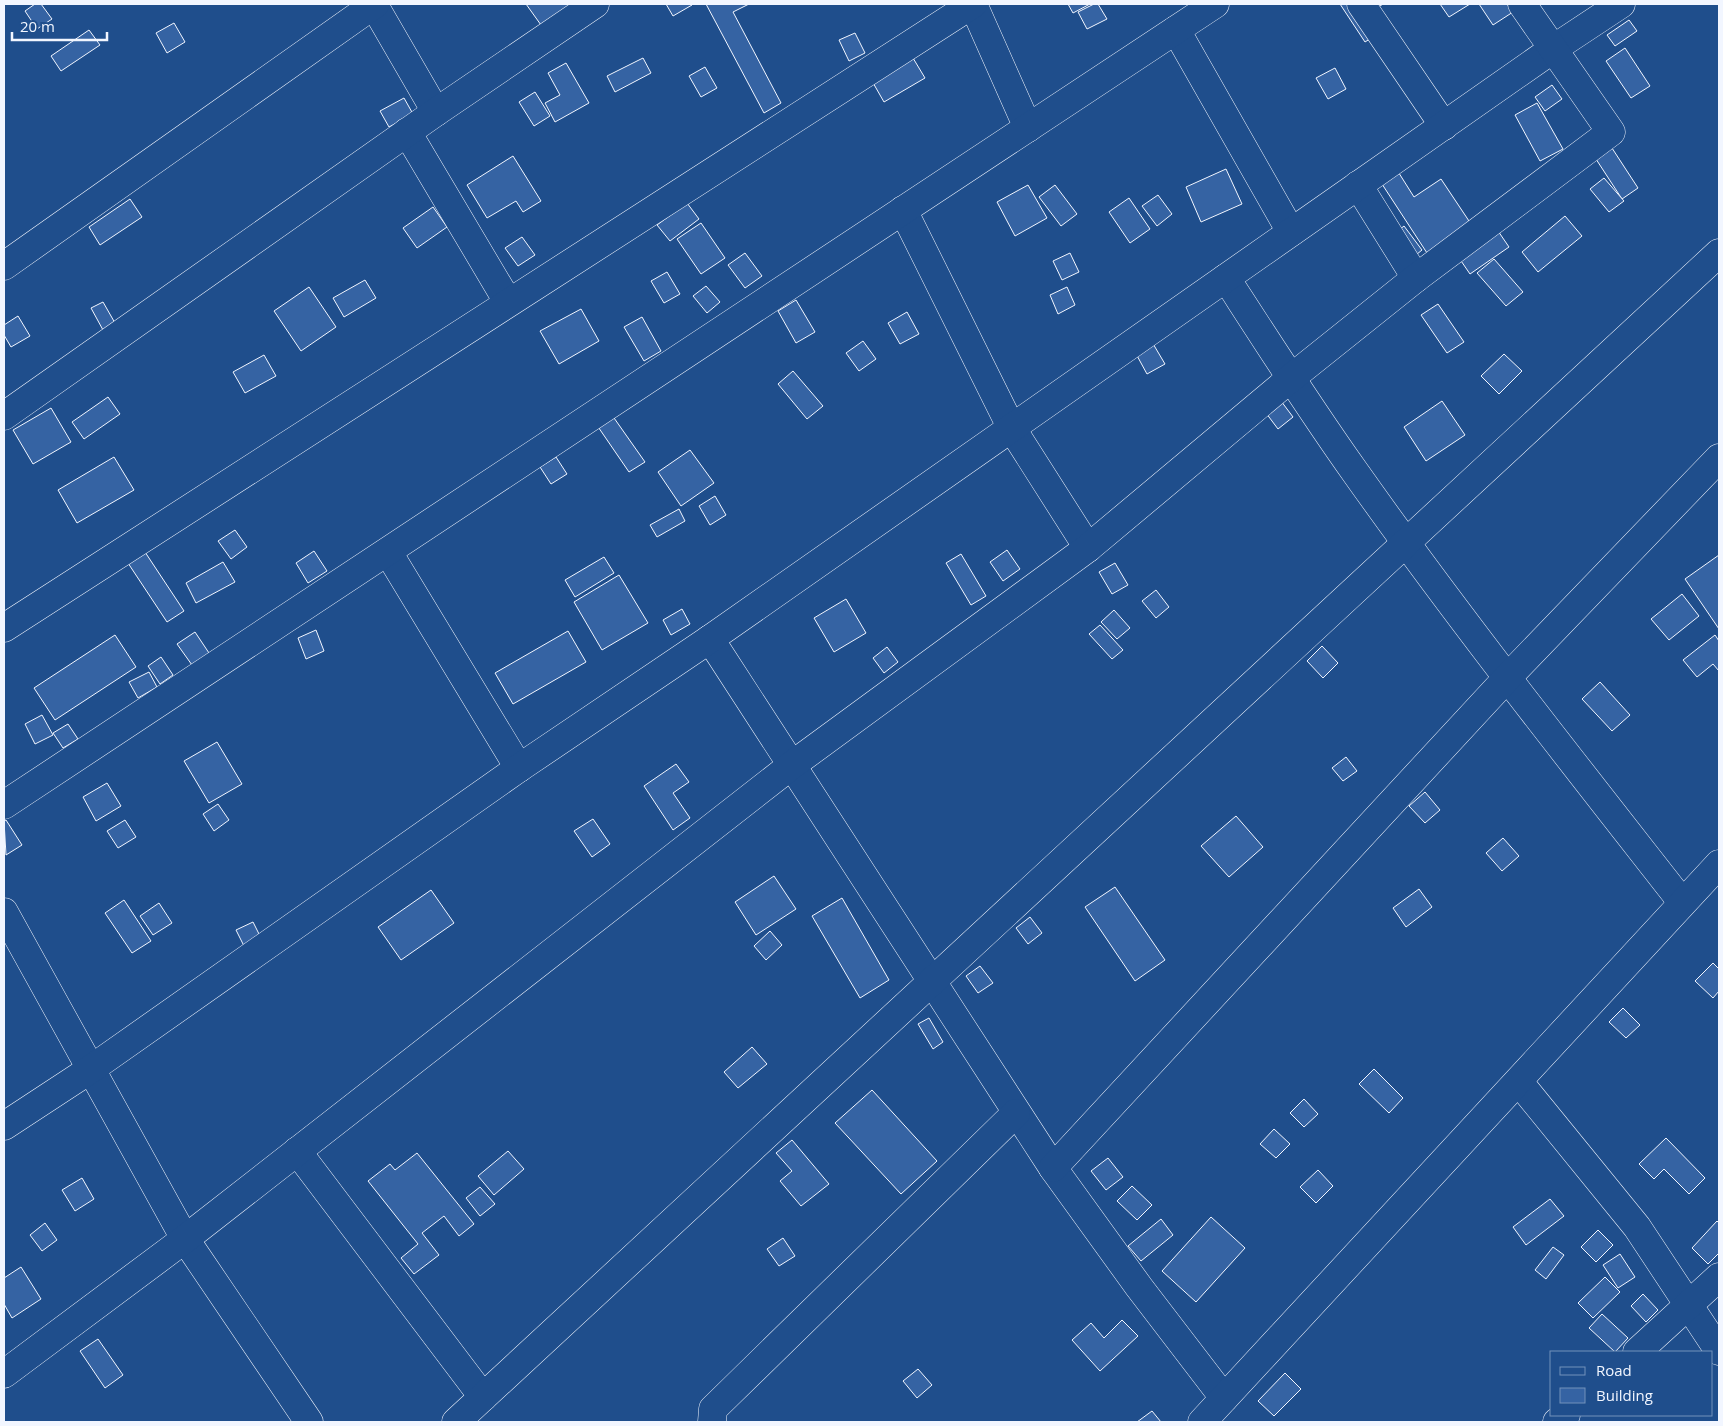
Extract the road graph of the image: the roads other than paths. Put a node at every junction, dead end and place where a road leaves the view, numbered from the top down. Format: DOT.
graph roads {
  1 [pos="375,4"];
  2 [pos="594,4"];
  3 [pos="973,4"];
  4 [pos="1215,4"];
  5 [pos="1361,4"];
  6 [pos="1522,4"];
  7 [pos="1621,4"];
  8 [pos="1176,30"];
  9 [pos="1553,49"];
  10 [pos="436,112"];
  11 [pos="1444,126"];
  12 [pos="1028,128"];
  13 [pos="407,132"];
  14 [pos="1358,185"];
  15 [pos="903,210"];
  16 [pos="1291,232"];
  17 [pos="1719,252"];
  18 [pos="4,266"];
  19 [pos="1226,278"];
  20 [pos="1416,278"];
  21 [pos="508,302"];
  22 [pos="1291,378"];
  23 [pos="4,416"];
  24 [pos="1011,427"];
  25 [pos="1719,458"];
  26 [pos="1406,542"];
  27 [pos="1088,548"];
  28 [pos="388,552"];
  29 [pos="4,628"];
  30 [pos="710,639"];
  31 [pos="1507,678"];
  32 [pos="792,765"];
  33 [pos="519,768"];
  34 [pos="4,805"];
  35 [pos="1719,864"];
  36 [pos="1682,902"];
  37 [pos="4,912"];
  38 [pos="932,982"];
  39 [pos="91,1069"];
  40 [pos="1518,1082"];
  41 [pos="1016,1113"];
  42 [pos="4,1126"];
  43 [pos="297,1151"];
  44 [pos="1053,1168"];
  45 [pos="185,1239"];
  46 [pos="1719,1277"];
  47 [pos="1690,1305"];
  48 [pos="1637,1351"];
  49 [pos="1719,1351"];
  50 [pos="4,1374"];
  51 [pos="483,1398"];
  52 [pos="1224,1398"];
  53 [pos="310,1422"];
  54 [pos="456,1422"];
  55 [pos="712,1422"];
  56 [pos="1202,1422"];
  1 -- 10 [label="street"];
  1 -- 18 [label="street"];
  2 -- 10 [label="street"];
  3 -- 12 [label="street"];
  3 -- 21 [label="street"];
  4 -- 8 [label="street"];
  5 -- 11 [label="street"];
  6 -- 9 [label="street"];
  7 -- 9 [label="street"];
  8 -- 12 [label="street"];
  8 -- 16 [label="street"];
  9 -- 11 [label="street"];
  9 -- 20 [label="street"];
  10 -- 13 [label="street"];
  11 -- 14 [label="street"];
  12 -- 15 [label="street"];
  13 -- 21 [label="street"];
  13 -- 23 [label="street"];
  14 -- 16 [label="street"];
  14 -- 20 [label="street"];
  15 -- 24 [label="street"];
  15 -- 28 [label="street"];
  16 -- 19 [label="street"];
  17 -- 26 [label="street"];
  19 -- 22 [label="street"];
  19 -- 24 [label="street"];
  20 -- 22 [label="street"];
  21 -- 29 [label="street"];
  22 -- 26 [label="street"];
  22 -- 27 [label="street"];
  24 -- 27 [label="street"];
  24 -- 30 [label="street"];
  25 -- 31 [label="street"];
  26 -- 31 [label="street"];
  26 -- 38 [label="street"];
  27 -- 32 [label="street"];
  28 -- 33 [label="street"];
  28 -- 34 [label="street"];
  30 -- 32 [label="street"];
  30 -- 33 [label="street"];
  31 -- 36 [label="street"];
  31 -- 44 [label="street"];
  32 -- 38 [label="street"];
  32 -- 43 [label="street"];
  33 -- 39 [label="street"];
  35 -- 36 [label="street"];
  36 -- 40 [label="street"];
  37 -- 39 [label="street"];
  38 -- 41 [label="street"];
  38 -- 51 [label="street"];
  39 -- 42 [label="street"];
  39 -- 45 [label="street"];
  40 -- 47 [label="street"];
  40 -- 52 [label="street"];
  41 -- 44 [label="street"];
  41 -- 55 [label="street"];
  43 -- 45 [label="street"];
  43 -- 51 [label="street"];
  44 -- 52 [label="street"];
  45 -- 50 [label="street"];
  45 -- 53 [label="street"];
  46 -- 47 [label="street"];
  47 -- 48 [label="street"];
  47 -- 49 [label="street"];
  51 -- 54 [label="street"];
  52 -- 56 [label="street"];
}
